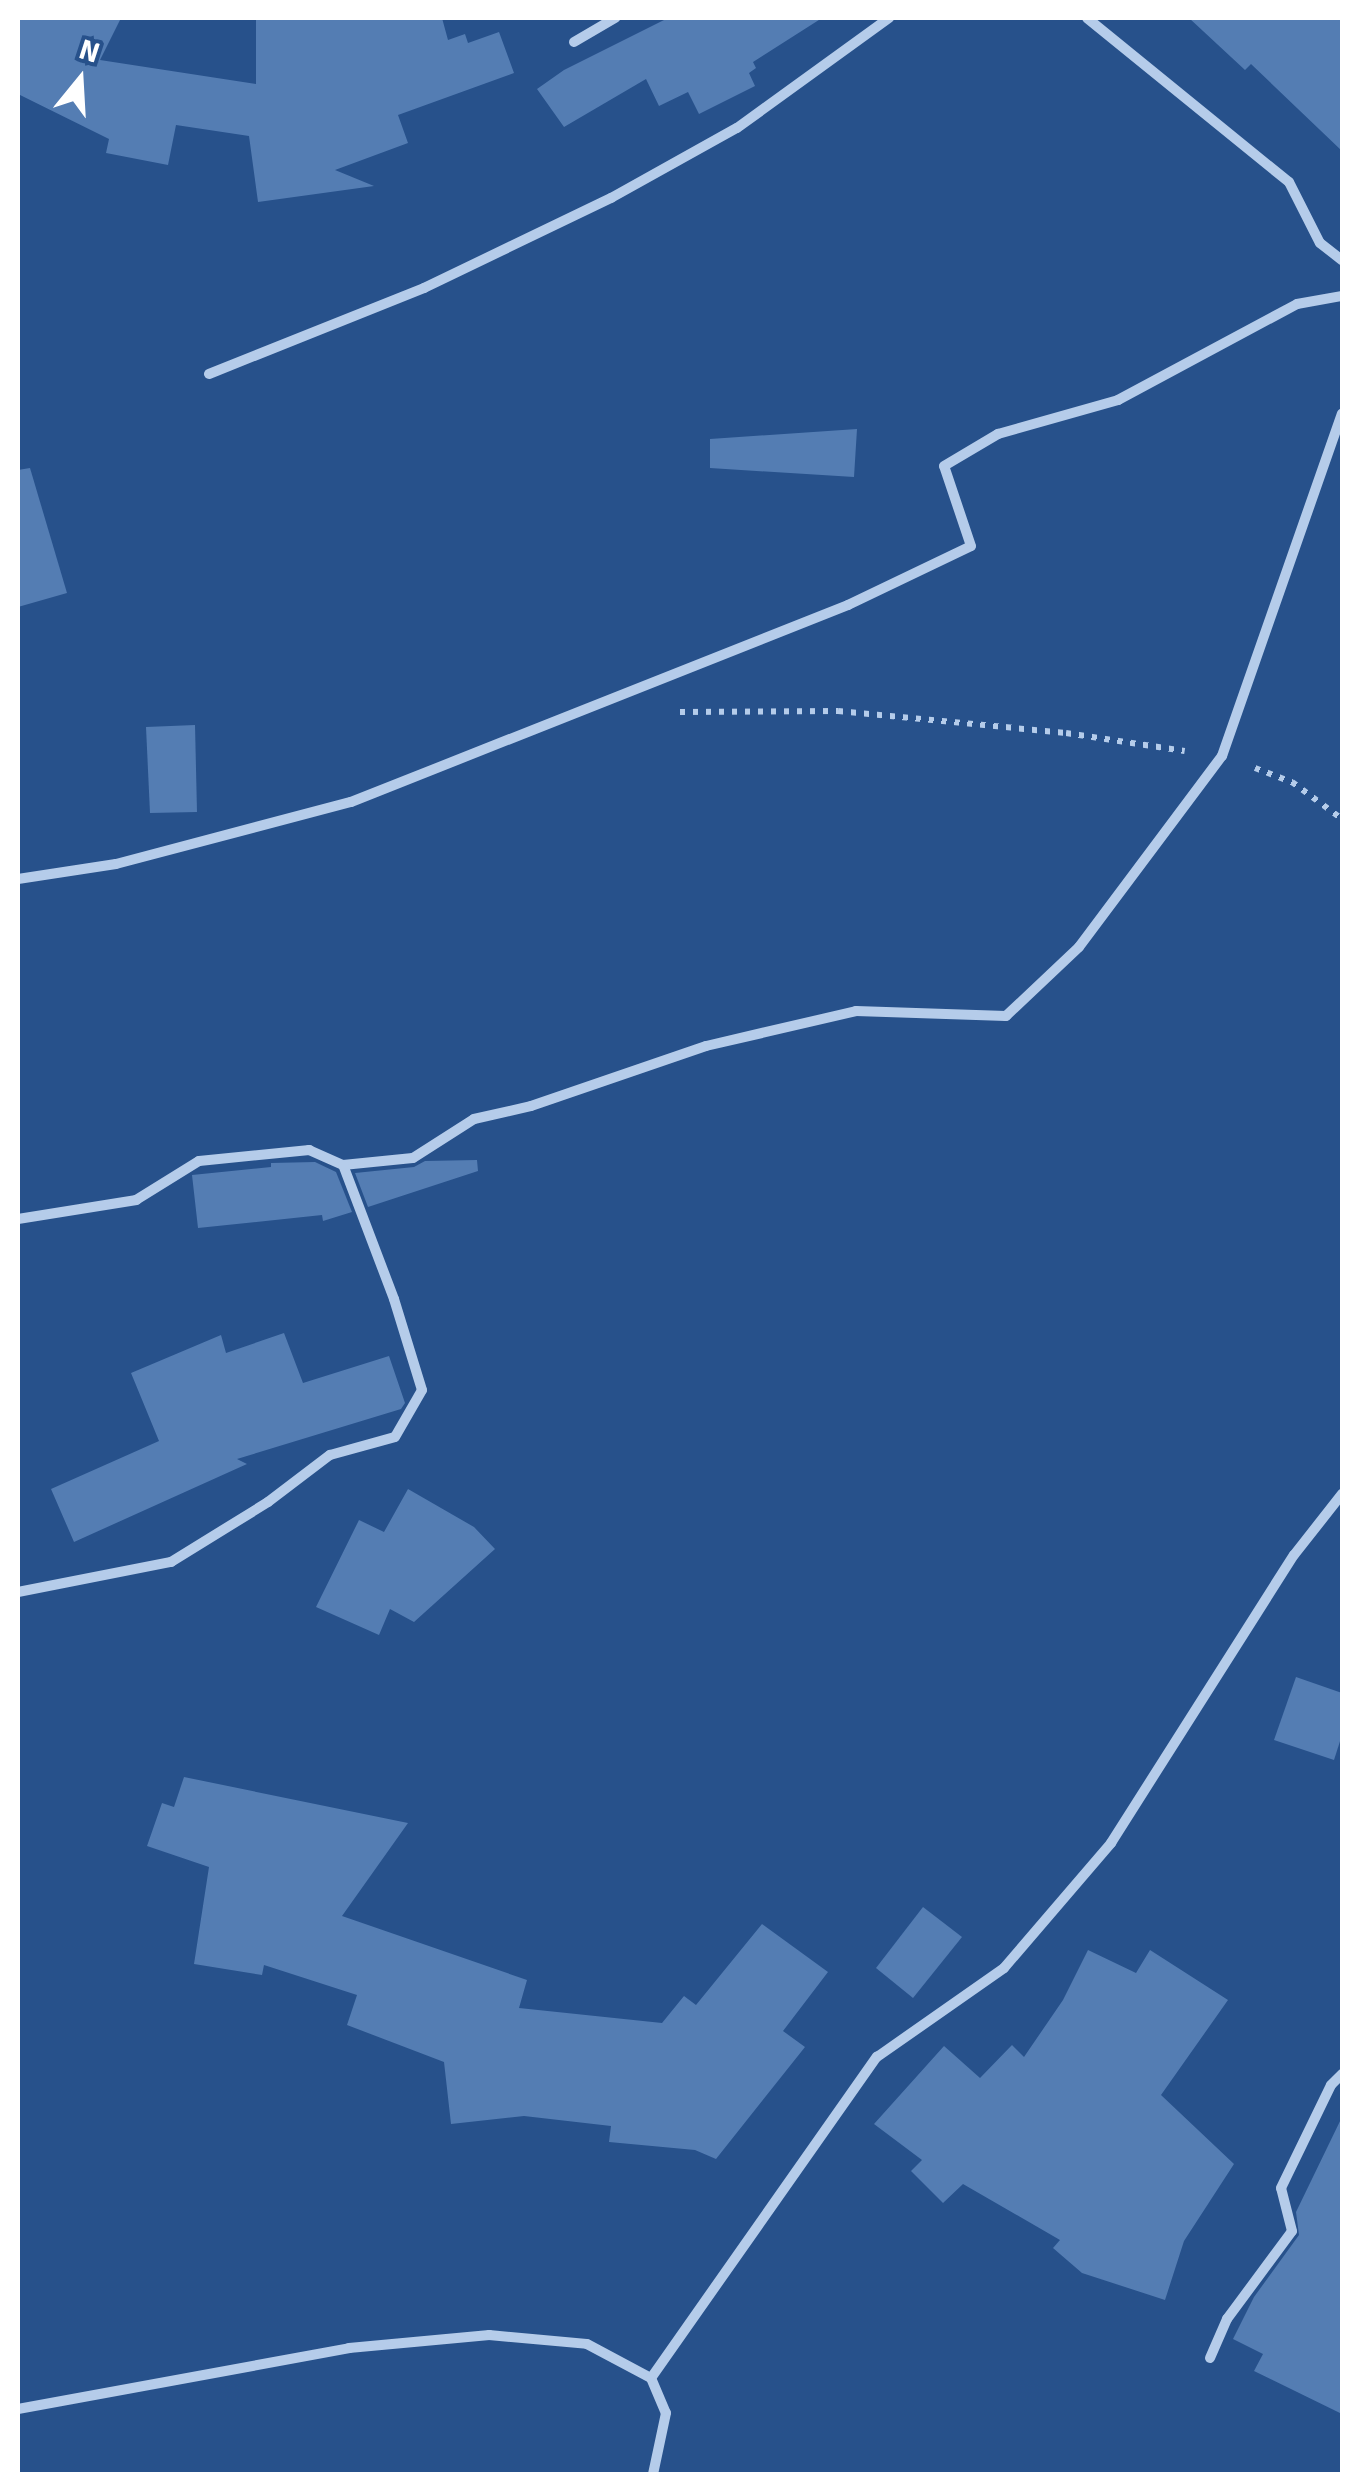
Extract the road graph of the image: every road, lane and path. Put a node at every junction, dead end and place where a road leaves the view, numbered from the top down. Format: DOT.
graph roads {
  1 [pos="614,18"];
  2 [pos="888,18"];
  3 [pos="1088,18"];
  4 [pos="574,42"];
  5 [pos="1342,260"];
  6 [pos="1342,296"];
  7 [pos="209,374"];
  8 [pos="1342,414"];
  9 [pos="666,712"];
  10 [pos="1222,756"];
  11 [pos="1342,818"];
  12 [pos="18,878"];
  13 [pos="343,1165"];
  14 [pos="18,1219"];
  15 [pos="1342,1494"];
  16 [pos="18,1592"];
  17 [pos="1342,2074"];
  18 [pos="1210,2358"];
  19 [pos="651,2378"];
  20 [pos="18,2408"];
  21 [pos="652,2474"];
  1 -- 4 [label="street"];
  2 -- 7 [label="street"];
  3 -- 5 [label="street"];
  6 -- 12 [label="street"];
  8 -- 10 [label="street"];
  9 -- 10 [label="path"];
  10 -- 11 [label="path"];
  10 -- 13 [label="street"];
  13 -- 14 [label="street"];
  13 -- 16 [label="street"];
  15 -- 19 [label="street"];
  17 -- 18 [label="street"];
  19 -- 20 [label="street"];
  19 -- 21 [label="street"];
}
